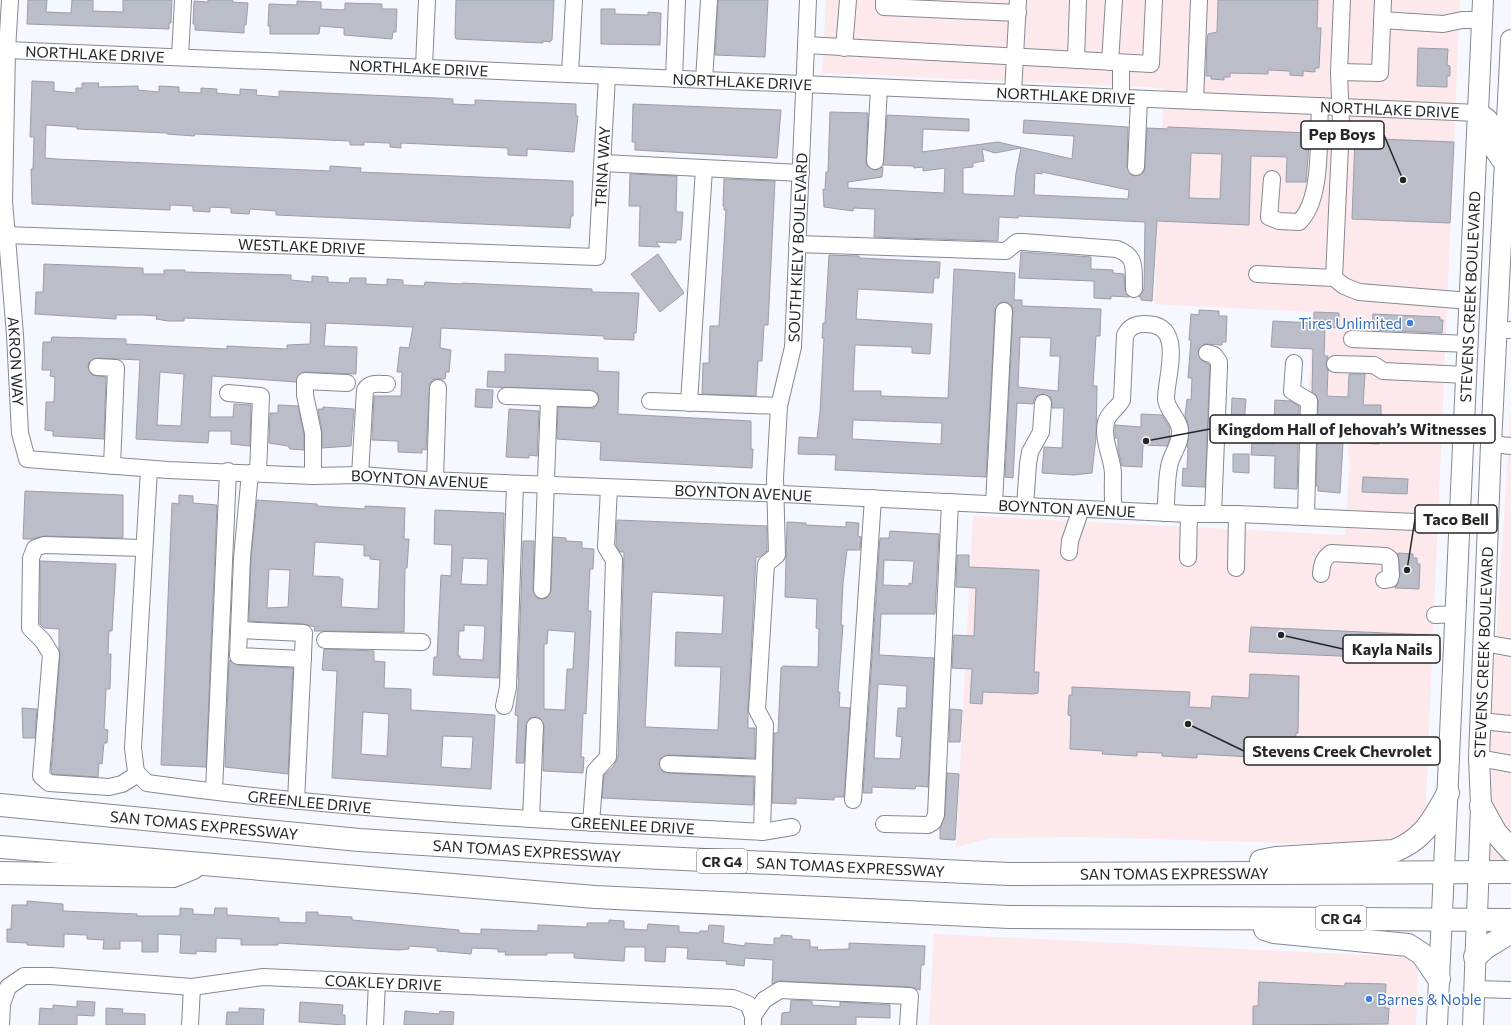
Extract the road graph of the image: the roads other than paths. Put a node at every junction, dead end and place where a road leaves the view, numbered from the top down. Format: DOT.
graph roads {
  1 [pos="10,0"];
  2 [pos="183,0"];
  3 [pos="427,0"];
  4 [pos="574,0"];
  5 [pos="677,0"];
  6 [pos="709,0"];
  7 [pos="808,0"];
  8 [pos="848,0"];
  9 [pos="884,0"];
  10 [pos="1078,0"];
  11 [pos="1114,0"];
  12 [pos="1154,0"];
  13 [pos="1199,0"];
  14 [pos="1342,0"];
  15 [pos="1383,0"];
  16 [pos="1483,0"];
  17 [pos="1018,6"];
  18 [pos="1382,20"];
  19 [pos="1482,20"];
  20 [pos="1511,40"];
  21 [pos="806,45"];
  22 [pos="844,48"];
  23 [pos="7,50"];
  24 [pos="180,57"];
  25 [pos="1016,57"];
  26 [pos="1076,60"];
  27 [pos="1115,62"];
  28 [pos="424,66"];
  29 [pos="1339,72"];
  30 [pos="570,74"];
  31 [pos="607,76"];
  32 [pos="674,79"];
  33 [pos="704,80"];
  34 [pos="804,85"];
  35 [pos="879,88"];
  36 [pos="1510,91"];
  37 [pos="1013,93"];
  38 [pos="1121,98"];
  39 [pos="1139,98"];
  40 [pos="1195,101"];
  41 [pos="1320,106"];
  42 [pos="1340,107"];
  43 [pos="1478,113"];
  44 [pos="875,161"];
  45 [pos="603,163"];
  46 [pos="1505,163"];
  47 [pos="1136,167"];
  48 [pos="704,169"];
  49 [pos="800,173"];
  50 [pos="1272,179"];
  51 [pos="1507,213"];
  52 [pos="6,235"];
  53 [pos="797,244"];
  54 [pos="597,257"];
  55 [pos="1257,274"];
  56 [pos="1334,278"];
  57 [pos="1134,289"];
  58 [pos="1470,301"];
  59 [pos="1004,311"];
  60 [pos="1504,330"];
  61 [pos="1352,339"];
  62 [pos="1468,344"];
  63 [pos="1207,352"];
  64 [pos="1294,363"];
  65 [pos="1335,364"];
  66 [pos="97,368"];
  67 [pos="1466,375"];
  68 [pos="347,383"];
  69 [pos="387,384"];
  70 [pos="438,388"];
  71 [pos="228,393"];
  72 [pos="506,396"];
  73 [pos="1465,397"];
  74 [pos="549,398"];
  75 [pos="590,400"];
  76 [pos="650,401"];
  77 [pos="690,402"];
  78 [pos="1043,403"];
  79 [pos="779,406"];
  80 [pos="1400,424"];
  81 [pos="1464,428"];
  82 [pos="1491,444"];
  83 [pos="1511,446"];
  84 [pos="27,459"];
  85 [pos="112,466"];
  86 [pos="148,469"];
  87 [pos="228,472"];
  88 [pos="254,473"];
  89 [pos="360,475"];
  90 [pos="313,476"];
  91 [pos="435,480"];
  92 [pos="515,484"];
  93 [pos="545,485"];
  94 [pos="609,488"];
  95 [pos="776,494"];
  96 [pos="872,498"];
  97 [pos="950,502"];
  98 [pos="994,504"];
  99 [pos="1025,506"];
  100 [pos="1081,509"];
  101 [pos="1114,510"];
  102 [pos="1165,513"];
  103 [pos="1189,514"];
  104 [pos="1213,514"];
  105 [pos="1237,514"];
  106 [pos="1306,517"];
  107 [pos="1460,524"];
  108 [pos="143,548"];
  109 [pos="1069,552"];
  110 [pos="1188,558"];
  111 [pos="1487,564"];
  112 [pos="1236,568"];
  113 [pos="1321,574"];
  114 [pos="1384,580"];
  115 [pos="542,590"];
  116 [pos="1456,614"];
  117 [pos="1435,615"];
  118 [pos="239,630"];
  119 [pos="325,640"];
  120 [pos="422,642"];
  121 [pos="1484,643"];
  122 [pos="1511,648"];
  123 [pos="303,659"];
  124 [pos="504,706"];
  125 [pos="1481,721"];
  126 [pos="1511,724"];
  127 [pos="535,726"];
  128 [pos="1479,758"];
  129 [pos="668,764"];
  130 [pos="1511,764"];
  131 [pos="764,768"];
  132 [pos="138,774"];
  133 [pos="214,791"];
  134 [pos="1448,793"];
  135 [pos="853,800"];
  136 [pos="296,801"];
  137 [pos="0,805"];
  138 [pos="1481,806"];
  139 [pos="530,819"];
  140 [pos="591,823"];
  141 [pos="884,824"];
  142 [pos="792,827"];
  143 [pos="762,832"];
  144 [pos="0,848"];
  145 [pos="1511,850"];
  146 [pos="202,864"];
  147 [pos="1444,872"];
  148 [pos="1478,872"];
  149 [pos="1511,872"];
  150 [pos="0,873"];
  151 [pos="1211,873"];
  152 [pos="1240,919"];
  153 [pos="1442,919"];
  154 [pos="1477,920"];
  155 [pos="1511,920"];
  156 [pos="1511,932"];
  157 [pos="1475,957"];
  158 [pos="1439,979"];
  159 [pos="377,982"];
  160 [pos="192,987"];
  161 [pos="1474,989"];
  162 [pos="1511,990"];
  163 [pos="753,1021"];
  164 [pos="1,1025"];
  165 [pos="190,1025"];
  166 [pos="375,1025"];
  167 [pos="908,1025"];
  168 [pos="1437,1025"];
  169 [pos="1473,1025"];
  1 -- 23 [label="street, AKRON WAY"];
  2 -- 24 [label="street"];
  3 -- 28 [label="street"];
  4 -- 30 [label="street"];
  5 -- 32 [label="street"];
  6 -- 33 [label="street"];
  7 -- 21 [label="street, SOUTH KIELY BOULEVARD"];
  8 -- 22 [label="street"];
  9 -- 17 [label="street"];
  10 -- 26 [label="street"];
  11 -- 27 [label="street"];
  12 -- 27 [label="street"];
  13 -- 40 [label="street"];
  14 -- 29 [label="street"];
  15 -- 18 [label="street"];
  16 -- 19 [label="main road, STEVENS CREEK BOULEVARD"];
  17 -- 25 [label="street"];
  18 -- 19 [label="street"];
  18 -- 29 [label="street"];
  19 -- 43 [label="main road, STEVENS CREEK BOULEVARD"];
  20 -- 36 [label="main road, STEVENS CREEK BOULEVARD"];
  21 -- 22 [label="street"];
  21 -- 34 [label="street, SOUTH KIELY BOULEVARD"];
  22 -- 25 [label="street"];
  23 -- 24 [label="street, NORTHLAKE DRIVE"];
  23 -- 52 [label="street, AKRON WAY"];
  24 -- 28 [label="street, NORTHLAKE DRIVE"];
  25 -- 26 [label="street"];
  25 -- 37 [label="street"];
  26 -- 27 [label="street"];
  27 -- 38 [label="street"];
  28 -- 30 [label="street, NORTHLAKE DRIVE"];
  29 -- 42 [label="street"];
  30 -- 31 [label="street, NORTHLAKE DRIVE"];
  31 -- 32 [label="street, NORTHLAKE DRIVE"];
  31 -- 45 [label="street, TRINA WAY"];
  32 -- 33 [label="street, NORTHLAKE DRIVE"];
  33 -- 34 [label="street, NORTHLAKE DRIVE"];
  34 -- 35 [label="street, NORTHLAKE DRIVE"];
  34 -- 49 [label="street, SOUTH KIELY BOULEVARD"];
  35 -- 37 [label="street, NORTHLAKE DRIVE"];
  35 -- 44 [label="street"];
  36 -- 46 [label="main road, STEVENS CREEK BOULEVARD"];
  37 -- 38 [label="street, NORTHLAKE DRIVE"];
  38 -- 39 [label="street, NORTHLAKE DRIVE"];
  39 -- 40 [label="street, NORTHLAKE DRIVE"];
  39 -- 47 [label="street"];
  40 -- 41 [label="street, NORTHLAKE DRIVE"];
  41 -- 42 [label="street, NORTHLAKE DRIVE"];
  41 -- 50 [label="street"];
  42 -- 43 [label="street, NORTHLAKE DRIVE"];
  42 -- 56 [label="street"];
  43 -- 46 [label="main road"];
  43 -- 58 [label="main road, STEVENS CREEK BOULEVARD"];
  45 -- 48 [label="street"];
  45 -- 54 [label="street, TRINA WAY"];
  46 -- 51 [label="main road, STEVENS CREEK BOULEVARD"];
  48 -- 49 [label="street"];
  48 -- 77 [label="street"];
  49 -- 53 [label="street, SOUTH KIELY BOULEVARD"];
  51 -- 60 [label="main road, STEVENS CREEK BOULEVARD"];
  52 -- 54 [label="street, WESTLAKE DRIVE"];
  52 -- 84 [label="street, AKRON WAY"];
  53 -- 57 [label="street"];
  53 -- 79 [label="street, SOUTH KIELY BOULEVARD"];
  55 -- 56 [label="street"];
  56 -- 58 [label="street"];
  58 -- 62 [label="main road, STEVENS CREEK BOULEVARD"];
  59 -- 98 [label="street"];
  60 -- 82 [label="main road, STEVENS CREEK BOULEVARD"];
  61 -- 62 [label="street"];
  62 -- 67 [label="main road, STEVENS CREEK BOULEVARD"];
  63 -- 104 [label="street"];
  64 -- 106 [label="street"];
  65 -- 67 [label="street"];
  66 -- 85 [label="street"];
  67 -- 73 [label="main road, STEVENS CREEK BOULEVARD"];
  68 -- 90 [label="street"];
  69 -- 89 [label="street"];
  70 -- 91 [label="street"];
  71 -- 88 [label="street"];
  72 -- 74 [label="street"];
  73 -- 81 [label="main road, STEVENS CREEK BOULEVARD"];
  73 -- 82 [label="main road"];
  74 -- 75 [label="street"];
  74 -- 93 [label="street"];
  76 -- 77 [label="street"];
  77 -- 79 [label="street"];
  78 -- 99 [label="street"];
  79 -- 95 [label="street, SOUTH KIELY BOULEVARD"];
  80 -- 81 [label="street"];
  81 -- 107 [label="main road, STEVENS CREEK BOULEVARD"];
  82 -- 83 [label="street"];
  82 -- 111 [label="main road, STEVENS CREEK BOULEVARD"];
  84 -- 85 [label="street, BOYNTON AVENUE"];
  85 -- 86 [label="street, BOYNTON AVENUE"];
  86 -- 87 [label="street, BOYNTON AVENUE"];
  86 -- 108 [label="street"];
  87 -- 88 [label="street, BOYNTON AVENUE"];
  87 -- 133 [label="street"];
  88 -- 90 [label="street, BOYNTON AVENUE"];
  88 -- 118 [label="street"];
  89 -- 90 [label="street, BOYNTON AVENUE"];
  89 -- 91 [label="street, BOYNTON AVENUE"];
  91 -- 92 [label="street, BOYNTON AVENUE"];
  92 -- 93 [label="street, BOYNTON AVENUE"];
  92 -- 124 [label="street"];
  93 -- 94 [label="street, BOYNTON AVENUE"];
  93 -- 115 [label="street"];
  94 -- 95 [label="street, BOYNTON AVENUE"];
  94 -- 140 [label="street"];
  95 -- 96 [label="street, BOYNTON AVENUE"];
  95 -- 131 [label="street, SOUTH KIELY BOULEVARD"];
  96 -- 97 [label="street, BOYNTON AVENUE"];
  96 -- 135 [label="street"];
  97 -- 98 [label="street, BOYNTON AVENUE"];
  97 -- 141 [label="street"];
  98 -- 99 [label="street, BOYNTON AVENUE"];
  99 -- 100 [label="street, BOYNTON AVENUE"];
  100 -- 101 [label="street, BOYNTON AVENUE"];
  100 -- 109 [label="street"];
  101 -- 102 [label="street, BOYNTON AVENUE"];
  101 -- 102 [label="street"];
  102 -- 103 [label="street, BOYNTON AVENUE"];
  103 -- 104 [label="street, BOYNTON AVENUE"];
  103 -- 110 [label="street"];
  104 -- 105 [label="street, BOYNTON AVENUE"];
  105 -- 106 [label="street, BOYNTON AVENUE"];
  105 -- 112 [label="street"];
  106 -- 107 [label="street, BOYNTON AVENUE"];
  107 -- 111 [label="main road"];
  107 -- 116 [label="main road, STEVENS CREEK BOULEVARD"];
  108 -- 132 [label="street"];
  108 -- 132 [label="street"];
  111 -- 121 [label="main road, STEVENS CREEK BOULEVARD"];
  113 -- 114 [label="street"];
  116 -- 117 [label="street"];
  116 -- 134 [label="main road, STEVENS CREEK BOULEVARD"];
  118 -- 123 [label="street"];
  118 -- 123 [label="street"];
  119 -- 120 [label="street"];
  121 -- 122 [label="street"];
  121 -- 125 [label="main road, STEVENS CREEK BOULEVARD"];
  123 -- 136 [label="street"];
  125 -- 126 [label="street"];
  125 -- 128 [label="main road, STEVENS CREEK BOULEVARD"];
  127 -- 139 [label="street"];
  128 -- 130 [label="street"];
  128 -- 138 [label="main road, STEVENS CREEK BOULEVARD"];
  129 -- 131 [label="street"];
  131 -- 143 [label="street"];
  132 -- 133 [label="street, GREENLEE DRIVE"];
  133 -- 136 [label="street, GREENLEE DRIVE"];
  134 -- 147 [label="main road, STEVENS CREEK BOULEVARD"];
  134 -- 151 [label="highway"];
  136 -- 139 [label="street, GREENLEE DRIVE"];
  137 -- 151 [label="highway, SAN TOMAS EXPRESSWAY / CR G4"];
  138 -- 145 [label="highway"];
  138 -- 148 [label="main road, STEVENS CREEK BOULEVARD"];
  139 -- 140 [label="street, GREENLEE DRIVE"];
  140 -- 143 [label="street, GREENLEE DRIVE"];
  142 -- 143 [label="street, GREENLEE DRIVE"];
  144 -- 146 [label="highway, CR G4"];
  146 -- 150 [label="highway"];
  146 -- 152 [label="highway, CR G4"];
  147 -- 148 [label="highway, SAN TOMAS EXPRESSWAY / CR G4"];
  147 -- 151 [label="highway, SAN TOMAS EXPRESSWAY / CR G4"];
  147 -- 153 [label="main road, STEVENS CREEK BOULEVARD"];
  148 -- 149 [label="highway, SAN TOMAS EXPRESSWAY / CR G4"];
  148 -- 154 [label="main road, STEVENS CREEK BOULEVARD"];
  152 -- 153 [label="highway, CR G4"];
  152 -- 158 [label="highway"];
  153 -- 154 [label="highway, CR G4"];
  153 -- 158 [label="main road, STEVENS CREEK BOULEVARD"];
  154 -- 155 [label="highway, CR G4"];
  154 -- 157 [label="main road, STEVENS CREEK BOULEVARD"];
  156 -- 157 [label="highway"];
  157 -- 161 [label="main road, STEVENS CREEK BOULEVARD"];
  158 -- 168 [label="main road, STEVENS CREEK BOULEVARD"];
  159 -- 160 [label="street, COAKLEY DRIVE"];
  159 -- 163 [label="street, COAKLEY DRIVE"];
  159 -- 166 [label="street"];
  160 -- 164 [label="street, COAKLEY DRIVE"];
  160 -- 165 [label="street"];
  161 -- 162 [label="street"];
  161 -- 169 [label="main road, STEVENS CREEK BOULEVARD"];
  163 -- 167 [label="street"];
}
